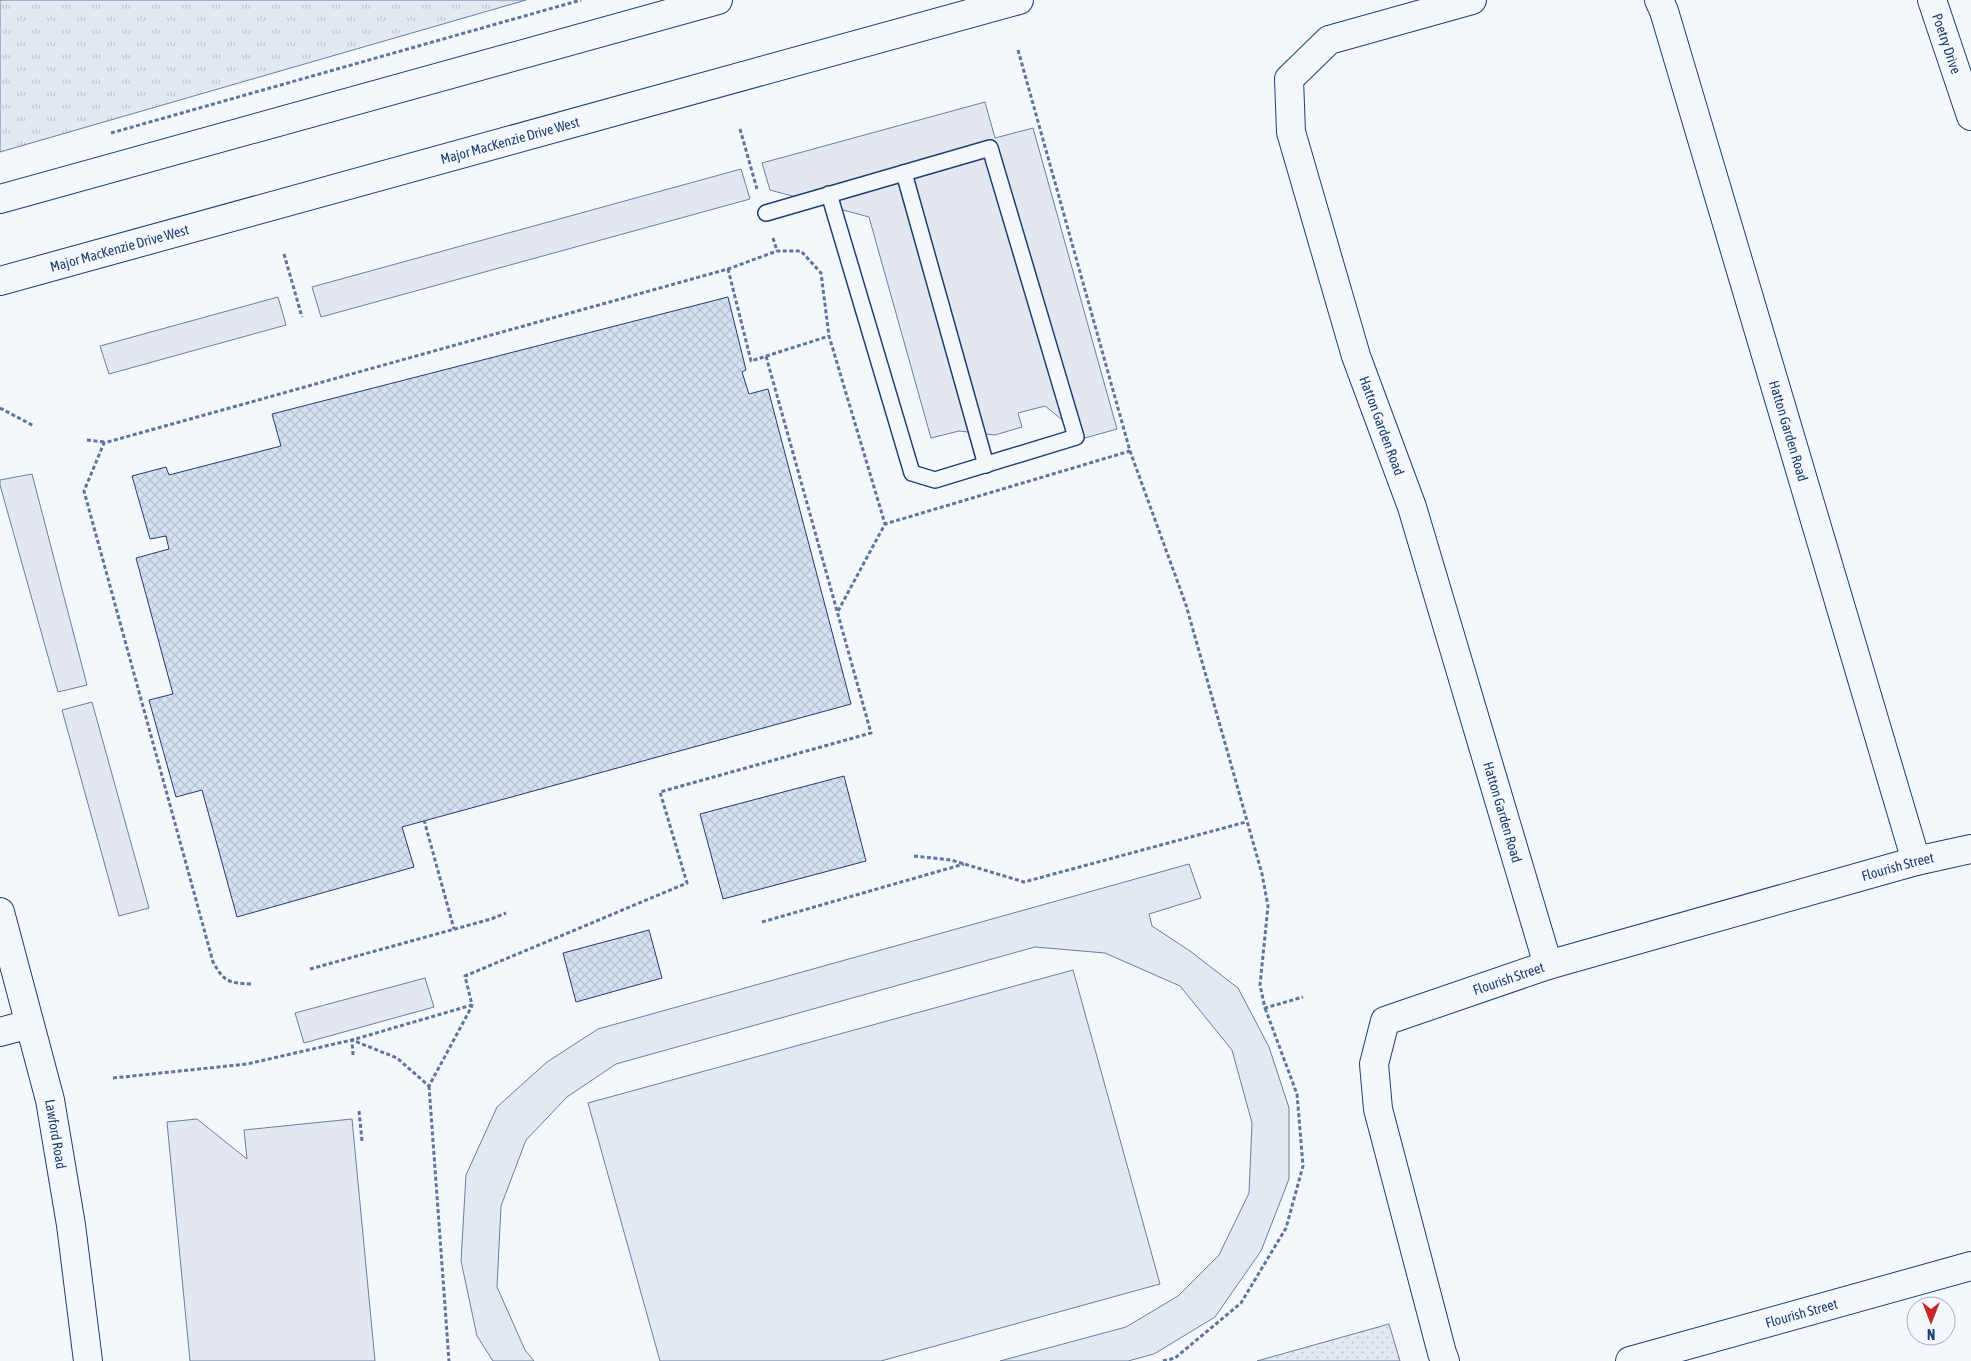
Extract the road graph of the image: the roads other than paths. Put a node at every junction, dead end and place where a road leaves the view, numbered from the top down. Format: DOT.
graph roads {
  1 [pos="718,0"];
  2 [pos="1019,0"];
  3 [pos="1472,0"];
  4 [pos="1659,0"];
  5 [pos="1932,0"];
  6 [pos="1971,116"];
  7 [pos="904,172"];
  8 [pos="830,194"];
  9 [pos="0,199"];
  10 [pos="766,213"];
  11 [pos="0,281"];
  12 [pos="986,465"];
  13 [pos="1971,850"];
  14 [pos="1916,861"];
  15 [pos="0,912"];
  16 [pos="1548,965"];
  17 [pos="29,1024"];
  18 [pos="0,1032"];
  19 [pos="1971,1266"];
  20 [pos="88,1361"];
  21 [pos="1445,1361"];
  22 [pos="1630,1361"];
  1 -- 9 [label="street"];
  2 -- 11 [label="street, Major MacKenzie Drive West"];
  3 -- 16 [label="street, Hatton Garden Road"];
  4 -- 14 [label="street, Hatton Garden Road"];
  5 -- 6 [label="street, Poetry Drive"];
  7 -- 8 [label="lane"];
  7 -- 12 [label="lane"];
  7 -- 12 [label="lane"];
  8 -- 10 [label="lane"];
  8 -- 12 [label="lane"];
  13 -- 14 [label="street, Flourish Street"];
  14 -- 16 [label="street, Flourish Street"];
  15 -- 17 [label="street, Lawford Road"];
  16 -- 21 [label="street, Flourish Street"];
  17 -- 18 [label="street"];
  17 -- 20 [label="street, Lawford Road"];
  19 -- 22 [label="street, Flourish Street"];
}
